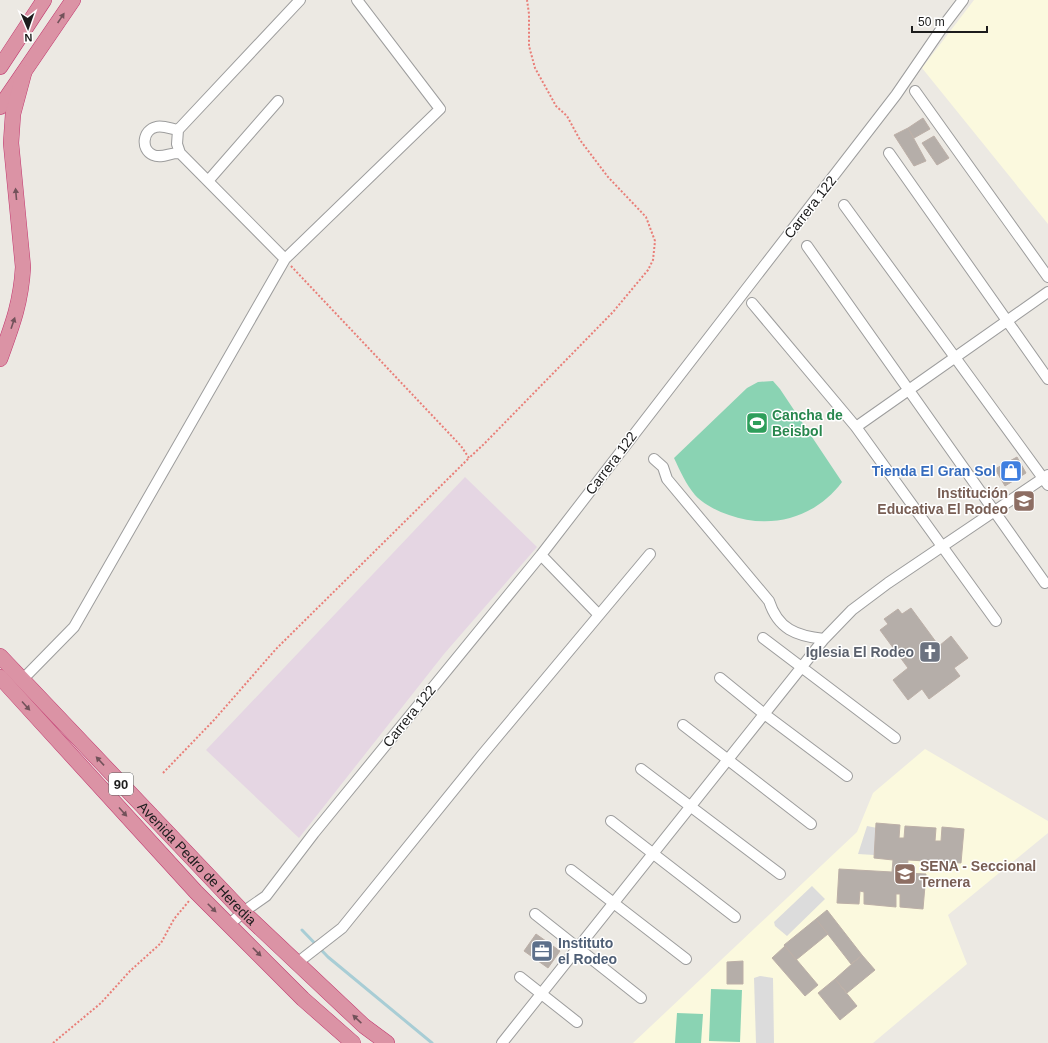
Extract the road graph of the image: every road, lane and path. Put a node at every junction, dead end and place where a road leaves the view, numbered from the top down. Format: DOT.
graph roads {
  1 [pos="44,0"];
  2 [pos="73,0"];
  3 [pos="300,0"];
  4 [pos="357,0"];
  5 [pos="527,0"];
  6 [pos="963,0"];
  7 [pos="20,37"];
  8 [pos="0,51"];
  9 [pos="0,66"];
  10 [pos="24,73"];
  11 [pos="915,91"];
  12 [pos="278,101"];
  13 [pos="0,108"];
  14 [pos="178,130"];
  15 [pos="180,153"];
  16 [pos="889,153"];
  17 [pos="208,181"];
  18 [pos="844,205"];
  19 [pos="807,246"];
  20 [pos="285,259"];
  21 [pos="1048,277"];
  22 [pos="1048,292"];
  23 [pos="752,303"];
  24 [pos="1007,321"];
  25 [pos="955,358"];
  26 [pos="0,360"];
  27 [pos="1048,378"];
  28 [pos="909,390"];
  29 [pos="856,427"];
  30 [pos="469,458"];
  31 [pos="654,459"];
  32 [pos="1046,480"];
  33 [pos="994,511"];
  34 [pos="942,547"];
  35 [pos="650,554"];
  36 [pos="541,555"];
  37 [pos="1045,582"];
  38 [pos="599,615"];
  39 [pos="996,621"];
  40 [pos="763,638"];
  41 [pos="824,638"];
  42 [pos="0,656"];
  43 [pos="800,667"];
  44 [pos="0,677"];
  45 [pos="720,678"];
  46 [pos="22,679"];
  47 [pos="763,713"];
  48 [pos="683,725"];
  49 [pos="894,738"];
  50 [pos="727,759"];
  51 [pos="641,769"];
  52 [pos="162,774"];
  53 [pos="847,776"];
  54 [pos="690,805"];
  55 [pos="611,821"];
  56 [pos="811,824"];
  57 [pos="652,854"];
  58 [pos="571,870"];
  59 [pos="780,874"];
  60 [pos="196,892"];
  61 [pos="613,903"];
  62 [pos="243,912"];
  63 [pos="535,914"];
  64 [pos="735,918"];
  65 [pos="229,925"];
  66 [pos="577,947"];
  67 [pos="686,959"];
  68 [pos="297,963"];
  69 [pos="520,977"];
  70 [pos="541,993"];
  71 [pos="641,998"];
  72 [pos="577,1022"];
  73 [pos="352,1042"];
  74 [pos="53,1043"];
  75 [pos="387,1043"];
  76 [pos="502,1043"];
  1 -- 7 [label="highway"];
  10 -- 2 [label="highway, one-way"];
  3 -- 14 [label="street"];
  4 -- 20 [label="street"];
  5 -- 30 [label="path"];
  6 -- 36 [label="street, Carrera 122"];
  7 -- 8 [label="highway"];
  7 -- 9 [label="highway"];
  10 -- 13 [label="highway"];
  26 -- 10 [label="highway, one-way"];
  11 -- 21 [label="street"];
  12 -- 17 [label="street"];
  14 -- 15 [label="street"];
  14 -- 15 [label="street"];
  15 -- 17 [label="street"];
  16 -- 24 [label="street"];
  17 -- 20 [label="street"];
  18 -- 25 [label="street"];
  19 -- 28 [label="street"];
  20 -- 30 [label="path"];
  20 -- 46 [label="street"];
  22 -- 24 [label="street"];
  23 -- 29 [label="street"];
  24 -- 25 [label="street"];
  24 -- 27 [label="street"];
  25 -- 28 [label="street"];
  25 -- 32 [label="street"];
  28 -- 29 [label="street"];
  28 -- 33 [label="street"];
  29 -- 34 [label="street"];
  30 -- 52 [label="path"];
  31 -- 41 [label="street"];
  32 -- 33 [label="street"];
  33 -- 34 [label="street"];
  33 -- 37 [label="street"];
  34 -- 39 [label="street"];
  34 -- 41 [label="street"];
  35 -- 38 [label="street"];
  36 -- 38 [label="street"];
  36 -- 62 [label="street, Carrera 122"];
  38 -- 68 [label="street"];
  40 -- 43 [label="street"];
  41 -- 43 [label="street"];
  42 -- 46 [label="highway, Avenida Pedro de Heredia / 90"];
  43 -- 47 [label="street"];
  43 -- 49 [label="street"];
  44 -- 60 [label="highway, Avenida Pedro de Heredia / 90, one-way"];
  45 -- 47 [label="street"];
  62 -- 46 [label="highway, Avenida Pedro de Heredia / 90, one-way"];
  47 -- 50 [label="street"];
  47 -- 53 [label="street"];
  48 -- 50 [label="street"];
  50 -- 54 [label="street"];
  50 -- 56 [label="street"];
  51 -- 54 [label="street"];
  54 -- 57 [label="street"];
  54 -- 59 [label="street"];
  55 -- 57 [label="street"];
  57 -- 61 [label="street"];
  57 -- 64 [label="street"];
  58 -- 61 [label="street"];
  60 -- 65 [label="highway, Avenida Pedro de Heredia / 90, one-way"];
  60 -- 74 [label="path"];
  61 -- 66 [label="street"];
  61 -- 67 [label="street"];
  62 -- 65 [label="street, Carrera 122"];
  62 -- 68 [label="highway, Avenida Pedro de Heredia / 90"];
  63 -- 66 [label="street"];
  65 -- 73 [label="highway, Avenida Pedro de Heredia / 90, one-way"];
  66 -- 70 [label="street"];
  66 -- 71 [label="street"];
  75 -- 68 [label="highway, Avenida Pedro de Heredia / 90, one-way"];
  69 -- 70 [label="street"];
  70 -- 72 [label="street"];
  70 -- 76 [label="street"];
}
